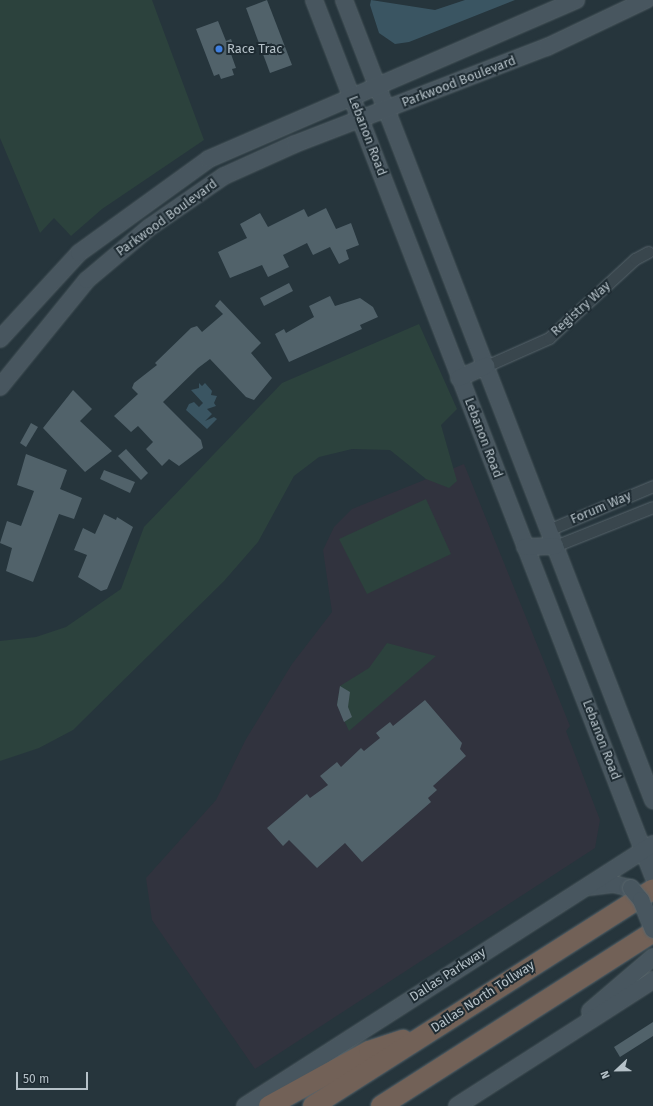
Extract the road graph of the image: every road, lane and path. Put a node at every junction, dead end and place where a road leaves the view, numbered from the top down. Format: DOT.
graph roads {
  1 [pos="314,0"];
  2 [pos="344,0"];
  3 [pos="576,0"];
  4 [pos="646,0"];
  5 [pos="378,84"];
  6 [pos="351,96"];
  7 [pos="387,110"];
  8 [pos="361,119"];
  9 [pos="648,252"];
  10 [pos="79,253"];
  11 [pos="67,264"];
  12 [pos="90,278"];
  13 [pos="0,339"];
  14 [pos="486,366"];
  15 [pos="459,378"];
  16 [pos="0,387"];
  17 [pos="653,486"];
  18 [pos="653,507"];
  19 [pos="548,530"];
  20 [pos="554,546"];
  21 [pos="525,547"];
  22 [pos="653,800"];
  23 [pos="648,848"];
  24 [pos="652,879"];
  25 [pos="583,888"];
  26 [pos="653,931"];
  27 [pos="653,958"];
  28 [pos="653,980"];
  29 [pos="430,1031"];
  30 [pos="492,1035"];
  31 [pos="566,1035"];
  32 [pos="245,1106"];
  33 [pos="269,1106"];
  34 [pos="313,1106"];
  35 [pos="381,1106"];
  36 [pos="404,1106"];
  37 [pos="457,1106"];
  1 -- 6 [label="main road, Lebanon Road"];
  2 -- 5 [label="main road, Lebanon Road"];
  3 -- 5 [label="main road, Parkwood Boulevard"];
  4 -- 7 [label="main road, Parkwood Boulevard"];
  5 -- 6 [label="main road, Parkwood Boulevard"];
  5 -- 7 [label="main road, Lebanon Road"];
  6 -- 8 [label="main road, Lebanon Road"];
  6 -- 10 [label="main road, Parkwood Boulevard"];
  7 -- 8 [label="main road, Parkwood Boulevard"];
  7 -- 14 [label="main road, Lebanon Road"];
  8 -- 12 [label="main road, Parkwood Boulevard"];
  8 -- 15 [label="main road, Lebanon Road"];
  9 -- 14 [label="street, Registry Way"];
  10 -- 11 [label="main road, Parkwood Boulevard"];
  10 -- 12 [label="main road"];
  11 -- 12 [label="main road"];
  11 -- 13 [label="main road, Parkwood Boulevard"];
  12 -- 16 [label="main road, Parkwood Boulevard"];
  14 -- 15 [label="main road"];
  14 -- 19 [label="main road, Lebanon Road"];
  15 -- 21 [label="main road, Lebanon Road"];
  17 -- 19 [label="street, Forum Way"];
  18 -- 20 [label="street, Forum Way"];
  19 -- 20 [label="main road, Lebanon Road"];
  19 -- 21 [label="main road"];
  20 -- 21 [label="main road"];
  20 -- 22 [label="main road, Lebanon Road"];
  21 -- 23 [label="main road, Lebanon Road"];
  23 -- 24 [label="main road, Lebanon Road"];
  23 -- 25 [label="main road, Dallas Parkway"];
  24 -- 29 [label="highway, Dallas North Tollway"];
  25 -- 26 [label="main road, bridge"];
  25 -- 32 [label="main road, Dallas Parkway"];
  26 -- 30 [label="highway"];
  27 -- 31 [label="main road"];
  28 -- 31 [label="main road"];
  29 -- 33 [label="highway"];
  29 -- 34 [label="highway, Dallas North Tollway"];
  30 -- 35 [label="highway"];
  30 -- 36 [label="highway"];
  31 -- 37 [label="main road"];
}
